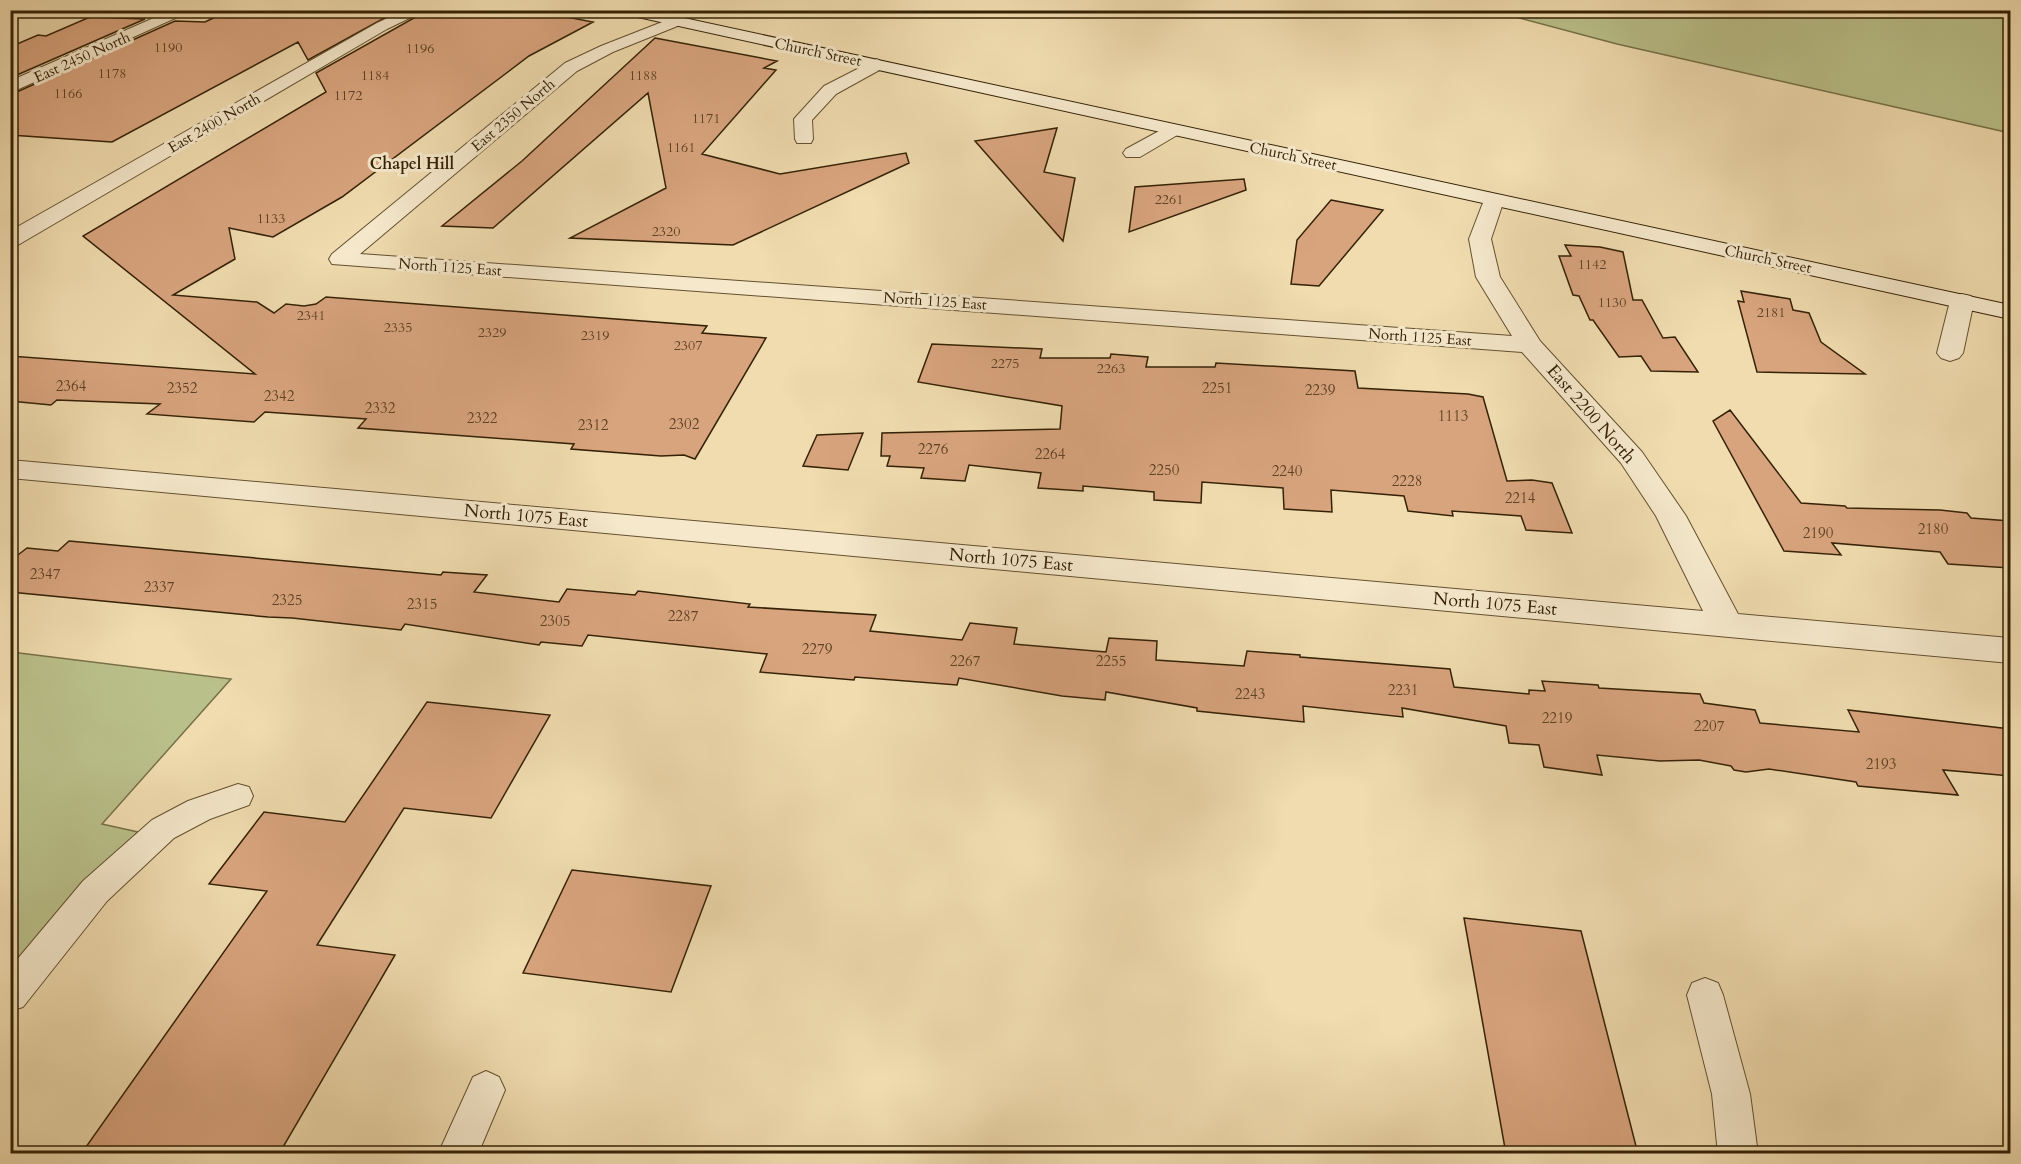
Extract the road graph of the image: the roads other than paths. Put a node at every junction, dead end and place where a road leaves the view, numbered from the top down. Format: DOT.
graph roads {
  1 [pos="186,10"];
  2 [pos="419,10"];
  3 [pos="624,10"];
  4 [pos="675,22"];
  5 [pos="877,64"];
  6 [pos="10,88"];
  7 [pos="1172,130"];
  8 [pos="804,139"];
  9 [pos="1133,153"];
  10 [pos="1494,200"];
  11 [pos="10,240"];
  12 [pos="340,259"];
  13 [pos="1962,301"];
  14 [pos="2010,312"];
  15 [pos="1530,345"];
  16 [pos="1950,353"];
  17 [pos="10,469"];
  18 [pos="1727,625"];
  19 [pos="2010,651"];
  20 [pos="238,796"];
  21 [pos="10,995"];
  22 [pos="1705,995"];
  23 [pos="486,1090"];
  24 [pos="458,1154"];
  25 [pos="1738,1154"];
  1 -- 6 [label="street, East 2450 North"];
  2 -- 11 [label="street, East 2400 North"];
  3 -- 4 [label="street, Church Street"];
  4 -- 5 [label="street, Church Street"];
  4 -- 12 [label="street, East 2350 North"];
  5 -- 7 [label="street, Church Street"];
  5 -- 8 [label="street"];
  7 -- 9 [label="street"];
  7 -- 10 [label="street, Church Street"];
  10 -- 13 [label="street, Church Street"];
  10 -- 15 [label="street, East 2200 North"];
  12 -- 15 [label="street, North 1125 East"];
  13 -- 14 [label="street, Church Street"];
  13 -- 16 [label="street"];
  15 -- 18 [label="street, East 2200 North"];
  17 -- 18 [label="street, North 1075 East"];
  18 -- 19 [label="street, North 1075 East"];
  20 -- 21 [label="lane"];
  22 -- 25 [label="lane"];
  23 -- 24 [label="lane"];
}
